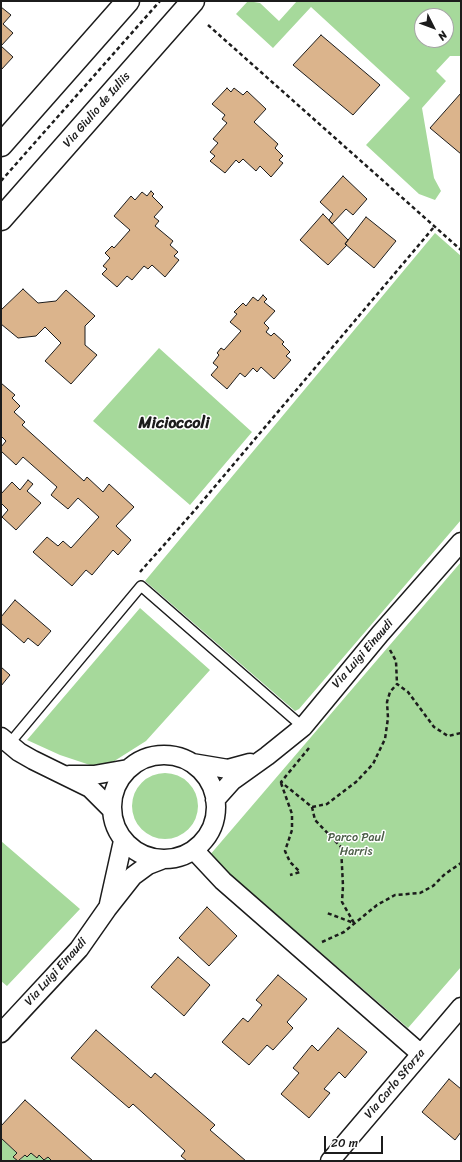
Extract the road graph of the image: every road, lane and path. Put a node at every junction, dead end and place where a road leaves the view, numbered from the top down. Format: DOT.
graph roads {
  1 [pos="128,1"];
  2 [pos="160,1"];
  3 [pos="193,1"];
  4 [pos="208,25"];
  5 [pos="1,145"];
  6 [pos="1,182"];
  7 [pos="1,219"];
  8 [pos="434,227"];
  9 [pos="461,250"];
  10 [pos="461,542"];
  11 [pos="141,586"];
  12 [pos="380,634"];
  13 [pos="398,684"];
  14 [pos="302,727"];
  15 [pos="461,734"];
  16 [pos="5,741"];
  17 [pos="313,743"];
  18 [pos="261,761"];
  19 [pos="192,763"];
  20 [pos="128,769"];
  21 [pos="64,775"];
  22 [pos="281,782"];
  23 [pos="215,800"];
  24 [pos="312,807"];
  25 [pos="111,808"];
  26 [pos="123,840"];
  27 [pos="200,844"];
  28 [pos="160,860"];
  29 [pos="461,863"];
  30 [pos="290,875"];
  31 [pos="107,909"];
  32 [pos="326,913"];
  33 [pos="354,923"];
  34 [pos="304,952"];
  35 [pos="461,1007"];
  36 [pos="1,1033"];
  37 [pos="421,1054"];
  38 [pos="330,1161"];
  1 -- 5 [label="main road"];
  2 -- 6 [label="path"];
  3 -- 7 [label="main road, Via Giulio de Iuliis"];
  4 -- 8 [label="path"];
  8 -- 9 [label="path"];
  8 -- 11 [label="path"];
  10 -- 12 [label="street, Via Luigi Einaudi"];
  11 -- 14 [label="lane"];
  11 -- 16 [label="lane"];
  12 -- 13 [label="path"];
  12 -- 14 [label="street, Via Luigi Einaudi"];
  13 -- 15 [label="path"];
  13 -- 24 [label="path"];
  14 -- 18 [label="street, Via Luigi Einaudi"];
  16 -- 21 [label="street"];
  17 -- 22 [label="path"];
  18 -- 19 [label="street, Via Luigi Einaudi"];
  18 -- 23 [label="street, Via Luigi Einaudi"];
  19 -- 20 [label="street"];
  19 -- 23 [label="street"];
  20 -- 21 [label="street"];
  20 -- 25 [label="street"];
  21 -- 25 [label="street"];
  22 -- 24 [label="path"];
  22 -- 30 [label="path"];
  23 -- 27 [label="street"];
  24 -- 33 [label="path"];
  25 -- 26 [label="street"];
  26 -- 28 [label="street"];
  26 -- 31 [label="street, Via Luigi Einaudi"];
  27 -- 28 [label="street"];
  27 -- 34 [label="street"];
  28 -- 31 [label="street, Via Luigi Einaudi"];
  29 -- 33 [label="path"];
  31 -- 36 [label="street, Via Luigi Einaudi"];
  32 -- 33 [label="path"];
  33 -- 34 [label="path"];
  34 -- 37 [label="street"];
  35 -- 37 [label="street, Via Carlo Sforza"];
  37 -- 38 [label="street, Via Carlo Sforza"];
}
